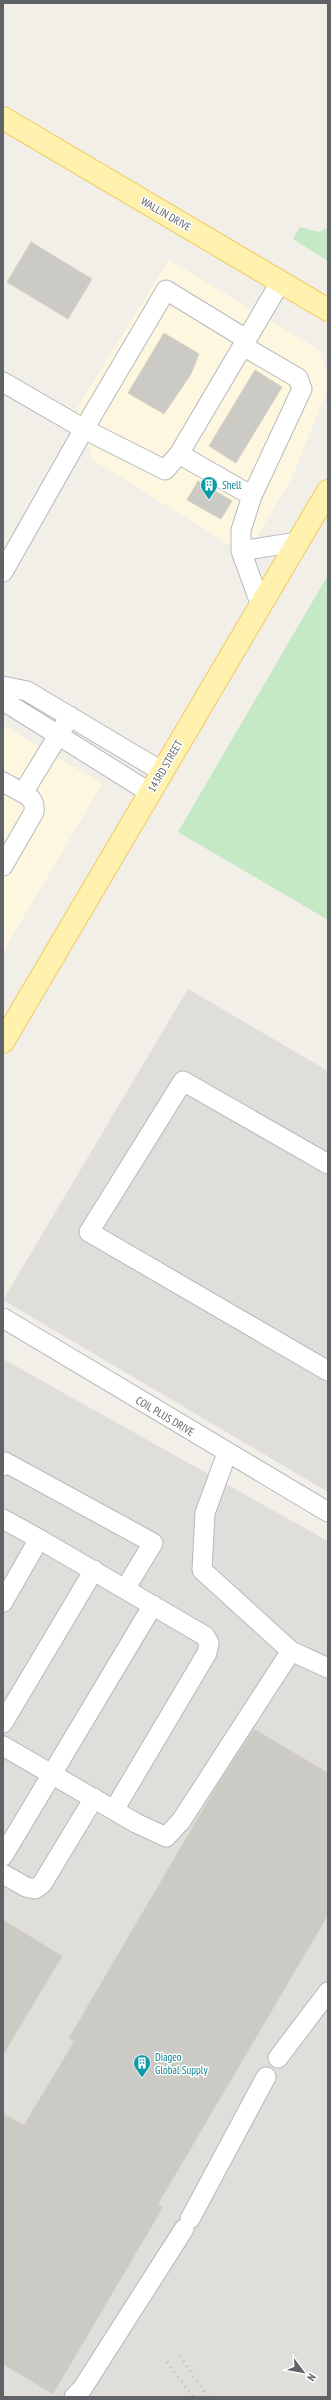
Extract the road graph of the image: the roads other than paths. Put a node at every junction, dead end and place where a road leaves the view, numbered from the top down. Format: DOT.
graph roads {
  1 [pos="3,118"];
  2 [pos="281,281"];
  3 [pos="328,310"];
  4 [pos="245,342"];
  5 [pos="3,382"];
  6 [pos="88,422"];
  7 [pos="180,454"];
  8 [pos="328,491"];
  9 [pos="252,496"];
  10 [pos="297,542"];
  11 [pos="242,551"];
  12 [pos="3,572"];
  13 [pos="260,603"];
  14 [pos="3,686"];
  15 [pos="3,696"];
  16 [pos="70,716"];
  17 [pos="58,735"];
  18 [pos="161,771"];
  19 [pos="3,782"];
  20 [pos="149,792"];
  21 [pos="23,793"];
  22 [pos="3,866"];
  23 [pos="3,1042"];
  24 [pos="328,1164"];
  25 [pos="3,1318"];
  26 [pos="328,1371"];
  27 [pos="227,1453"];
  28 [pos="3,1466"];
  29 [pos="328,1512"];
  30 [pos="3,1519"];
  31 [pos="39,1539"];
  32 [pos="94,1570"];
  33 [pos="125,1588"];
  34 [pos="3,1602"];
  35 [pos="153,1605"];
  36 [pos="291,1651"];
  37 [pos="328,1668"];
  38 [pos="3,1722"];
  39 [pos="3,1747"];
  40 [pos="53,1775"];
  41 [pos="94,1798"];
  42 [pos="114,1810"];
  43 [pos="3,1856"];
  44 [pos="3,1874"];
  45 [pos="328,1992"];
  46 [pos="278,2058"];
  47 [pos="266,2077"];
  48 [pos="74,2397"];
  1 -- 2 [label="main road, WALLIN DRIVE"];
  2 -- 3 [label="main road, WALLIN DRIVE"];
  2 -- 4 [label="street"];
  4 -- 6 [label="street"];
  4 -- 7 [label="street"];
  4 -- 9 [label="street"];
  5 -- 6 [label="street"];
  6 -- 7 [label="street"];
  6 -- 12 [label="street"];
  7 -- 9 [label="street"];
  8 -- 10 [label="main road, 143RD STREET"];
  9 -- 11 [label="street"];
  10 -- 11 [label="street"];
  10 -- 13 [label="main road, 143RD STREET"];
  11 -- 13 [label="street"];
  13 -- 18 [label="main road, 143RD STREET"];
  14 -- 16 [label="street"];
  15 -- 17 [label="street"];
  16 -- 17 [label="street"];
  16 -- 18 [label="street"];
  17 -- 20 [label="street"];
  17 -- 21 [label="street"];
  18 -- 20 [label="main road, 143RD STREET"];
  19 -- 21 [label="street"];
  20 -- 23 [label="main road, 143RD STREET"];
  21 -- 22 [label="street"];
  24 -- 26 [label="street"];
  25 -- 27 [label="street, COIL PLUS DRIVE"];
  27 -- 29 [label="street, COIL PLUS DRIVE"];
  27 -- 36 [label="street"];
  28 -- 33 [label="street"];
  30 -- 31 [label="street"];
  31 -- 32 [label="street"];
  31 -- 34 [label="street"];
  32 -- 33 [label="street"];
  32 -- 38 [label="street"];
  33 -- 35 [label="street"];
  35 -- 40 [label="street"];
  35 -- 42 [label="street"];
  36 -- 37 [label="street"];
  36 -- 42 [label="street"];
  39 -- 40 [label="street"];
  40 -- 41 [label="street"];
  40 -- 43 [label="street"];
  41 -- 42 [label="street"];
  41 -- 44 [label="street"];
  45 -- 46 [label="street"];
  47 -- 48 [label="street"];
}
